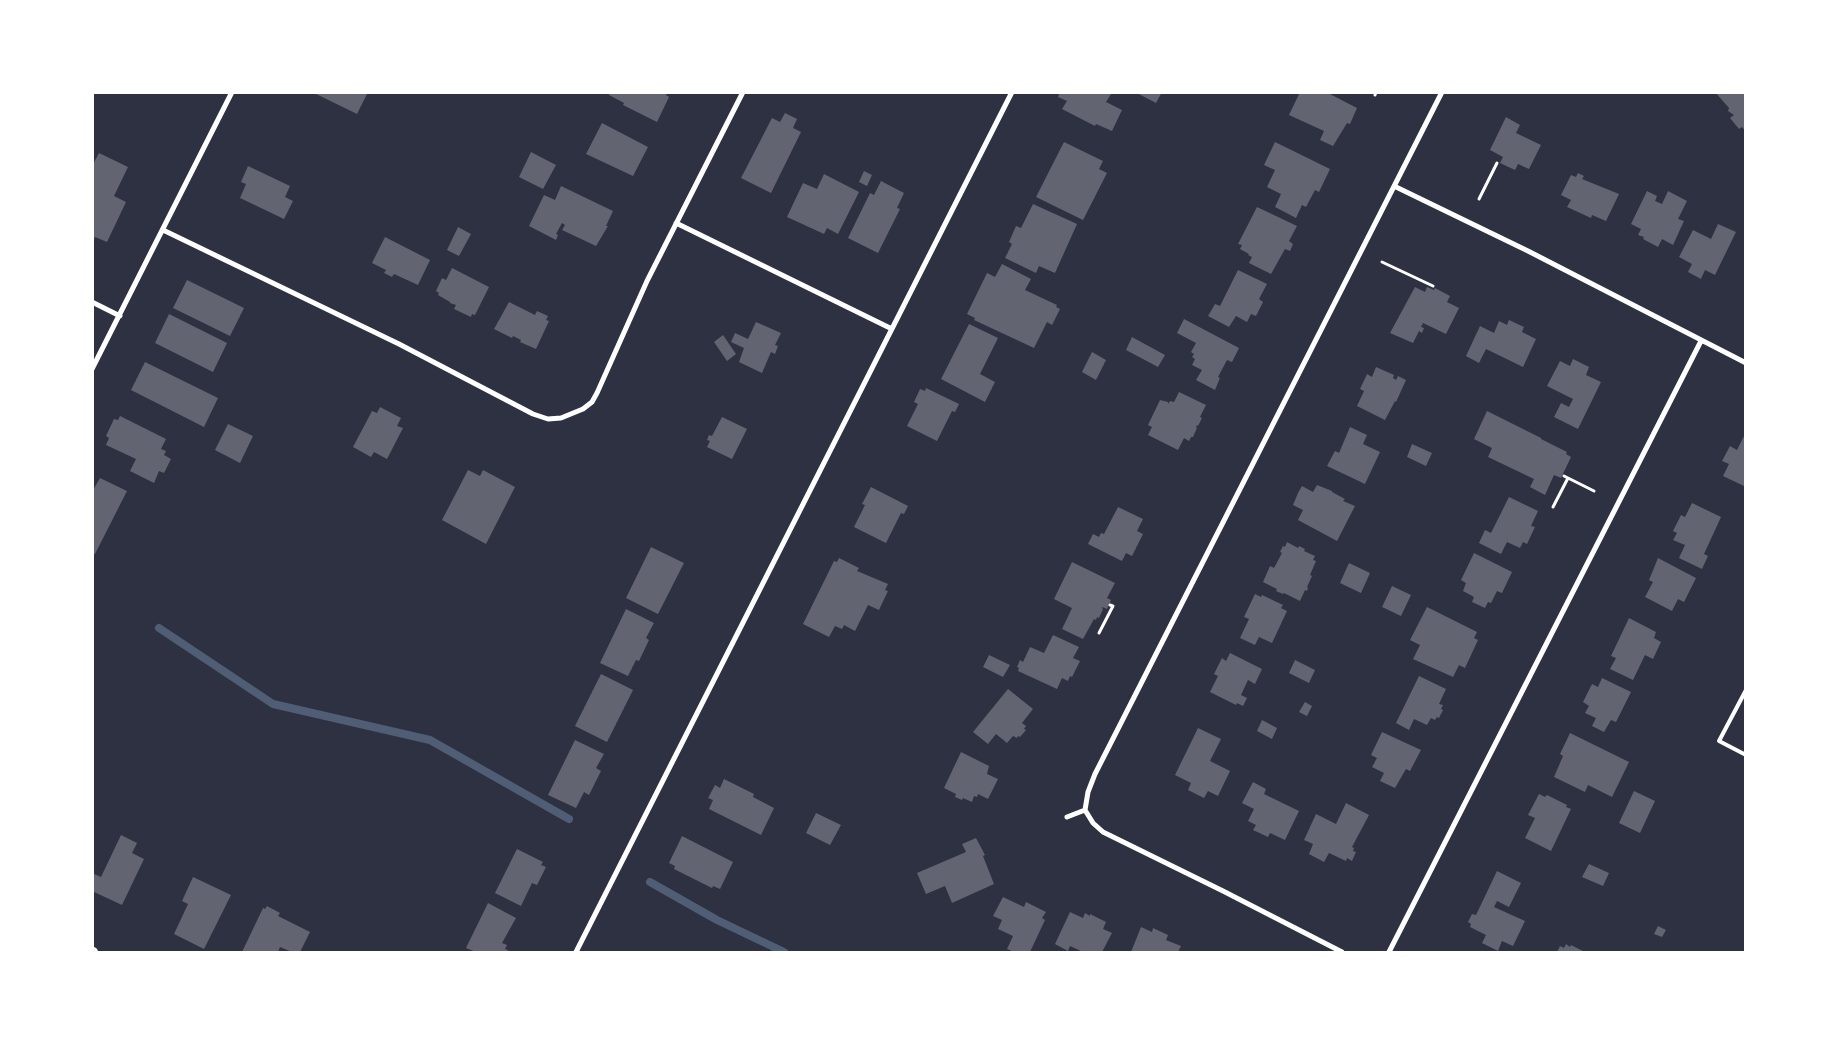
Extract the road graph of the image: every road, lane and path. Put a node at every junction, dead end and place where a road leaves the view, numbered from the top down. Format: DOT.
graph roads {
  1 [pos="232,92"];
  2 [pos="743,92"];
  3 [pos="1012,92"];
  4 [pos="1442,92"];
  5 [pos="1497,163"];
  6 [pos="1394,186"];
  7 [pos="1480,199"];
  8 [pos="676,223"];
  9 [pos="163,230"];
  10 [pos="1382,262"];
  11 [pos="1433,286"];
  12 [pos="92,302"];
  13 [pos="120,316"];
  14 [pos="892,329"];
  15 [pos="1701,341"];
  16 [pos="1746,363"];
  17 [pos="92,369"];
  18 [pos="1594,491"];
  19 [pos="1553,506"];
  20 [pos="1110,605"];
  21 [pos="1099,633"];
  22 [pos="1746,690"];
  23 [pos="1746,755"];
  24 [pos="1085,810"];
  25 [pos="1067,817"];
  26 [pos="576,952"];
  27 [pos="1342,952"];
  28 [pos="1389,952"];
  1 -- 9 [label="street"];
  2 -- 8 [label="street"];
  3 -- 14 [label="street"];
  4 -- 6 [label="street"];
  5 -- 7 [label="path"];
  6 -- 15 [label="street"];
  6 -- 24 [label="street"];
  8 -- 9 [label="street"];
  8 -- 14 [label="street"];
  9 -- 13 [label="street"];
  10 -- 11 [label="path"];
  12 -- 13 [label="street"];
  13 -- 17 [label="street"];
  14 -- 26 [label="street"];
  15 -- 16 [label="street"];
  15 -- 28 [label="street"];
  18 -- 19 [label="path"];
  20 -- 21 [label="path"];
  22 -- 23 [label="lane"];
  24 -- 25 [label="street"];
  24 -- 27 [label="street"];
}
